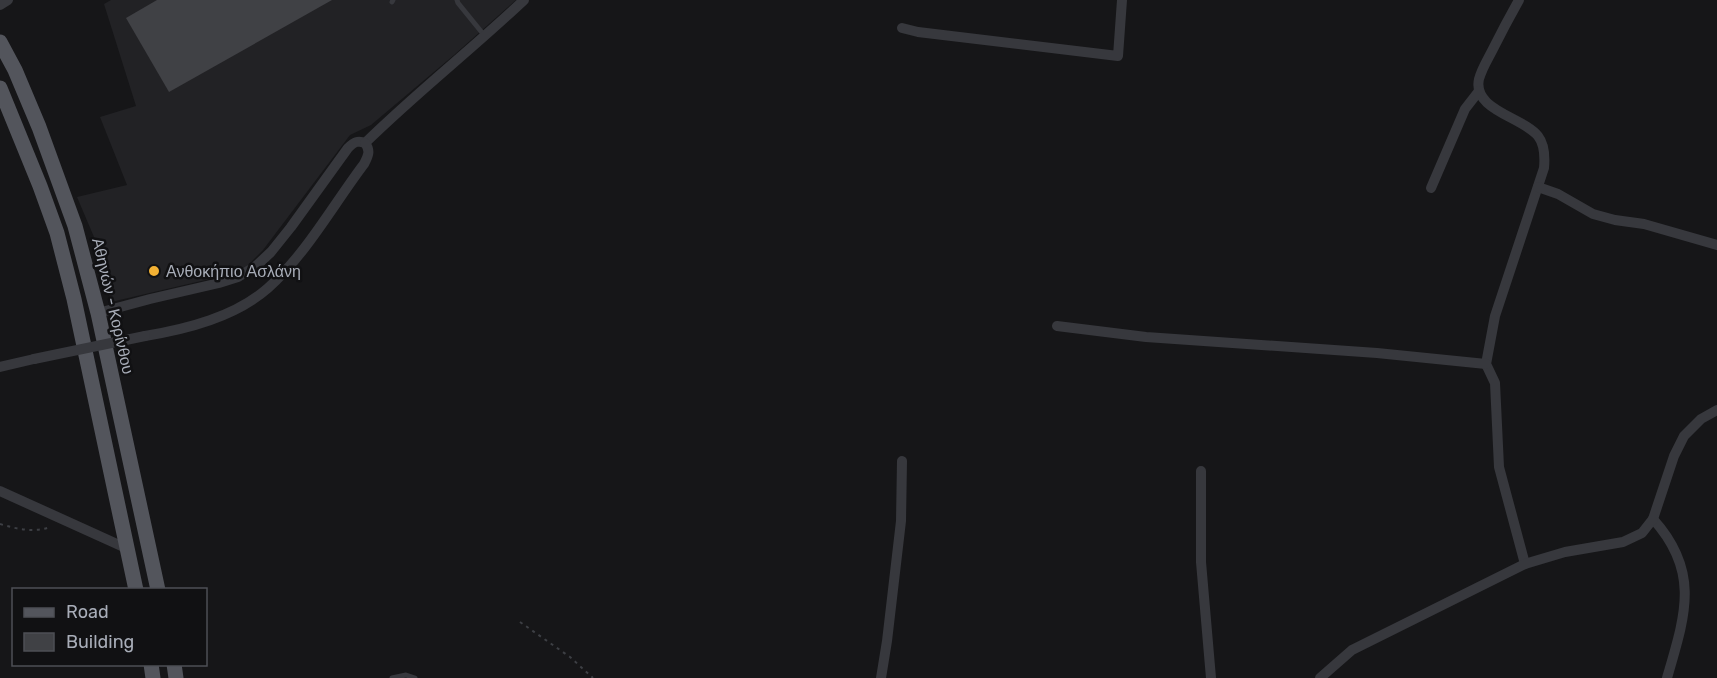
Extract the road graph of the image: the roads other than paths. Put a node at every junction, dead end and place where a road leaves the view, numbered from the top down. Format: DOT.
graph roads {
  1 [pos="8,0"];
  2 [pos="457,0"];
  3 [pos="524,0"];
  4 [pos="1122,0"];
  5 [pos="1519,0"];
  6 [pos="0,5"];
  7 [pos="902,28"];
  8 [pos="486,37"];
  9 [pos="0,42"];
  10 [pos="0,88"];
  11 [pos="1479,91"];
  12 [pos="365,143"];
  13 [pos="1538,187"];
  14 [pos="1431,188"];
  15 [pos="1717,245"];
  16 [pos="98,313"];
  17 [pos="1057,326"];
  18 [pos="1486,364"];
  19 [pos="0,367"];
  20 [pos="1717,410"];
  21 [pos="902,461"];
  22 [pos="1201,471"];
  23 [pos="0,491"];
  24 [pos="1653,519"];
  25 [pos="128,549"];
  26 [pos="1525,564"];
  27 [pos="136,588"];
  28 [pos="158,588"];
  29 [pos="392,678"];
  30 [pos="415,678"];
  31 [pos="881,678"];
  32 [pos="1210,678"];
  33 [pos="1320,678"];
  34 [pos="1667,678"];
  1 -- 6 [label="street"];
  2 -- 8 [label="lane"];
  3 -- 8 [label="street"];
  4 -- 7 [label="street"];
  5 -- 11 [label="street"];
  8 -- 12 [label="street"];
  9 -- 16 [label="main road, Αθηνών - Κορίνθου"];
  10 -- 25 [label="main road"];
  11 -- 13 [label="street"];
  11 -- 14 [label="street"];
  12 -- 16 [label="street"];
  12 -- 19 [label="street, bridge"];
  13 -- 15 [label="street"];
  13 -- 18 [label="street"];
  16 -- 28 [label="main road, Αθηνών - Κορίνθου"];
  17 -- 18 [label="street"];
  18 -- 26 [label="street"];
  20 -- 24 [label="street"];
  21 -- 31 [label="street"];
  22 -- 32 [label="street"];
  23 -- 25 [label="street"];
  24 -- 26 [label="street"];
  24 -- 34 [label="street"];
  25 -- 27 [label="main road"];
  26 -- 33 [label="street"];
  29 -- 30 [label="lane"];
}
